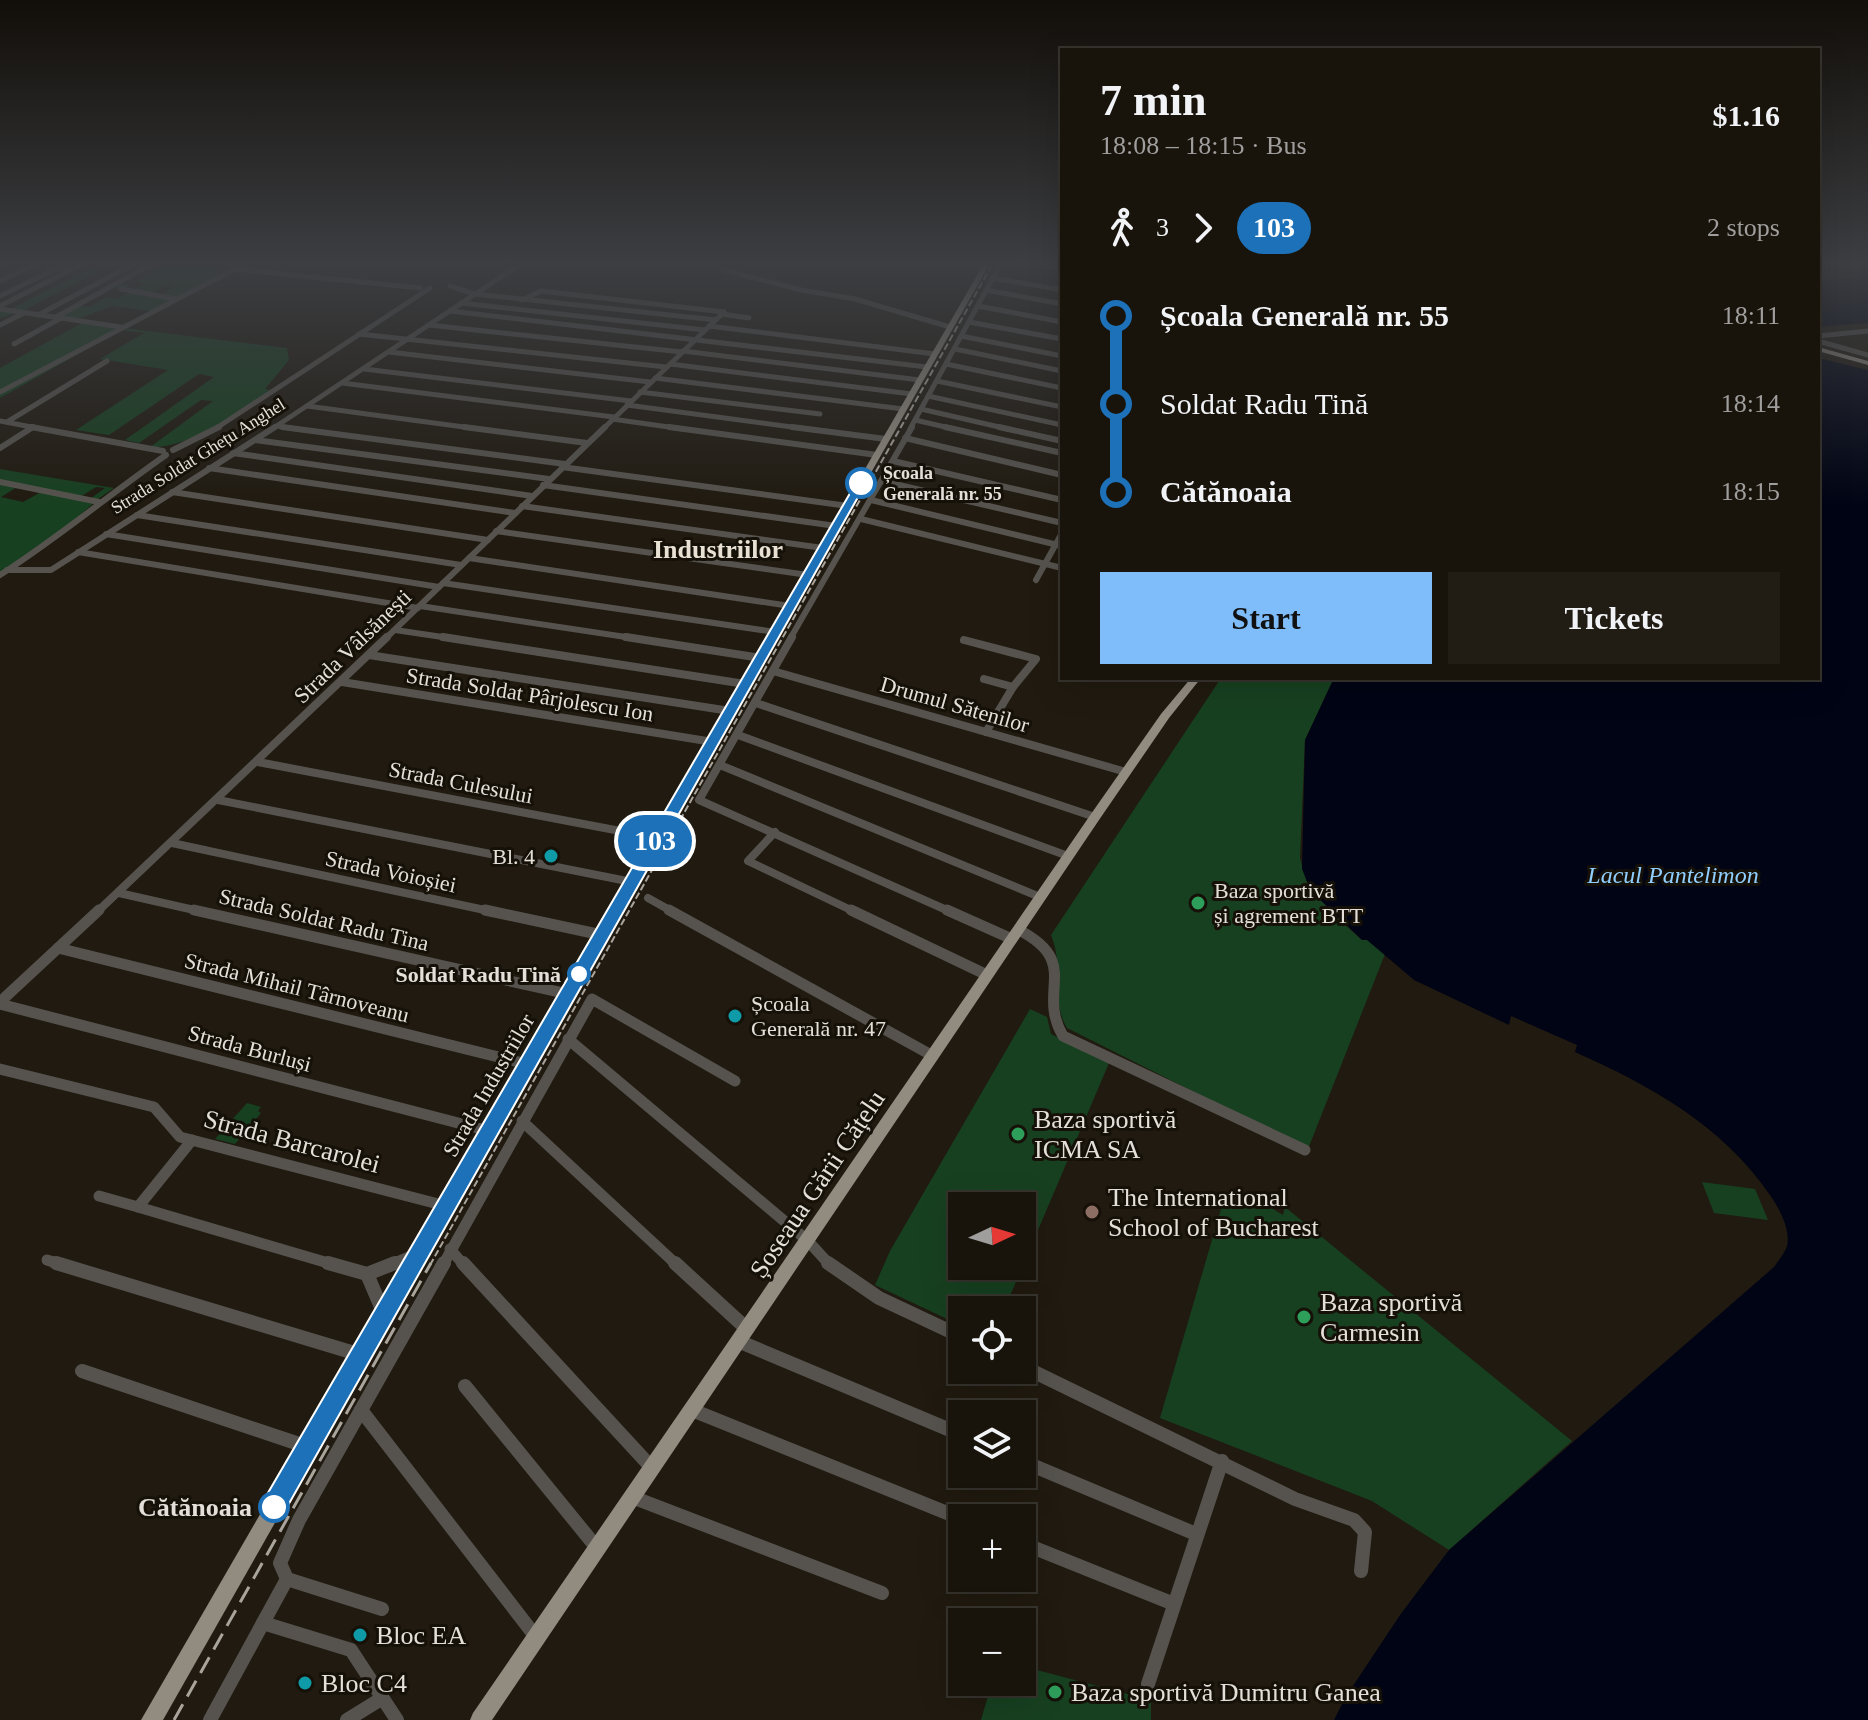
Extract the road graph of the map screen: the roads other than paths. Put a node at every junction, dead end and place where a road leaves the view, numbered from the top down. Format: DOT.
graph roads {
  1 [pos="87,345"];
  2 [pos="342,345"];
  3 [pos="399,345"];
  4 [pos="479,345"];
  5 [pos="619,345"];
  6 [pos="689,345"];
  7 [pos="748,345"];
  8 [pos="877,345"];
  9 [pos="940,345"];
  10 [pos="957,345"];
  11 [pos="1008,345"];
  12 [pos="1839,345"];
  13 [pos="955,349"];
  14 [pos="389,352"];
  15 [pos="682,352"];
  16 [pos="1820,352"];
  17 [pos="935,354"];
  18 [pos="1868,355"];
  19 [pos="1060,356"];
  20 [pos="107,361"];
  21 [pos="946,364"];
  22 [pos="1868,364"];
  23 [pos="668,365"];
  24 [pos="927,367"];
  25 [pos="364,369"];
  26 [pos="1060,371"];
  27 [pos="652,380"];
  28 [pos="920,380"];
  29 [pos="937,381"];
  30 [pos="342,383"];
  31 [pos="1060,388"];
  32 [pos="0,392"];
  33 [pos="640,392"];
  34 [pos="912,394"];
  35 [pos="928,396"];
  36 [pos="629,403"];
  37 [pos="307,406"];
  38 [pos="1060,407"];
  39 [pos="903,409"];
  40 [pos="921,409"];
  41 [pos="820,414"];
  42 [pos="613,418"];
  43 [pos="915,420"];
  44 [pos="3,422"];
  45 [pos="1060,425"];
  46 [pos="277,426"];
  47 [pos="33,427"];
  48 [pos="905,438"];
  49 [pos="886,439"];
  50 [pos="255,440"];
  51 [pos="1060,441"];
  52 [pos="587,443"];
  53 [pos="0,448"];
  54 [pos="167,452"];
  55 [pos="233,453"];
  56 [pos="1060,453"];
  57 [pos="877,455"];
  58 [pos="893,461"];
  59 [pos="563,466"];
  60 [pos="209,468"];
  61 [pos="1060,475"];
  62 [pos="882,481"];
  63 [pos="0,482"];
  64 [pos="546,482"];
  65 [pos="172,492"];
  66 [pos="532,496"];
  67 [pos="871,500"];
  68 [pos="1060,500"];
  69 [pos="99,502"];
  70 [pos="848,506"];
  71 [pos="518,510"];
  72 [pos="136,515"];
  73 [pos="861,519"];
  74 [pos="1060,523"];
  75 [pos="836,526"];
  76 [pos="496,531"];
  77 [pos="106,534"];
  78 [pos="488,540"];
  79 [pos="1059,545"];
  80 [pos="823,548"];
  81 [pos="78,552"];
  82 [pos="469,558"];
  83 [pos="1045,564"];
  84 [pos="461,565"];
  85 [pos="1060,568"];
  86 [pos="4,573"];
  87 [pos="808,575"];
  88 [pos="1036,580"];
  89 [pos="441,585"];
  90 [pos="790,606"];
  91 [pos="419,607"];
  92 [pos="395,630"];
  93 [pos="775,632"];
  94 [pos="964,640"];
  95 [pos="369,655"];
  96 [pos="761,658"];
  97 [pos="773,671"];
  98 [pos="984,679"];
  99 [pos="1194,680"];
  100 [pos="342,682"];
  101 [pos="745,684"];
  102 [pos="1013,687"];
  103 [pos="756,703"];
  104 [pos="730,711"];
  105 [pos="986,732"];
  106 [pos="738,735"];
  107 [pos="713,742"];
  108 [pos="258,762"];
  109 [pos="720,765"];
  110 [pos="1126,772"];
  111 [pos="218,800"];
  112 [pos="1095,817"];
  113 [pos="775,832"];
  114 [pos="657,838"];
  115 [pos="172,843"];
  116 [pos="1068,856"];
  117 [pos="632,882"];
  118 [pos="119,893"];
  119 [pos="1040,897"];
  120 [pos="648,898"];
  121 [pos="1015,934"];
  122 [pos="602,935"];
  123 [pos="58,948"];
  124 [pos="987,975"];
  125 [pos="568,994"];
  126 [pos="0,1003"];
  127 [pos="568,1039"];
  128 [pos="933,1056"];
  129 [pos="527,1064"];
  130 [pos="0,1069"];
  131 [pos="735,1081"];
  132 [pos="522,1121"];
  133 [pos="489,1131"];
  134 [pos="192,1140"];
  135 [pos="1305,1150"];
  136 [pos="99,1196"];
  137 [pos="446,1206"];
  138 [pos="138,1207"];
  139 [pos="808,1241"];
  140 [pos="450,1249"];
  141 [pos="419,1252"];
  142 [pos="47,1260"];
  143 [pos="367,1274"];
  144 [pos="384,1314"];
  145 [pos="948,1330"];
  146 [pos="742,1335"];
  147 [pos="361,1355"];
  148 [pos="82,1371"];
  149 [pos="1036,1373"];
  150 [pos="465,1386"];
  151 [pos="361,1410"];
  152 [pos="692,1410"];
  153 [pos="948,1429"];
  154 [pos="308,1447"];
  155 [pos="1222,1461"];
  156 [pos="1036,1467"];
  157 [pos="652,1468"];
  158 [pos="632,1497"];
  159 [pos="948,1513"];
  160 [pos="1196,1534"];
  161 [pos="597,1548"];
  162 [pos="1036,1549"];
  163 [pos="1361,1571"];
  164 [pos="287,1579"];
  165 [pos="882,1593"];
  166 [pos="1174,1604"];
  167 [pos="382,1609"];
  168 [pos="263,1623"];
  169 [pos="536,1637"];
  170 [pos="1148,1684"];
  171 [pos="381,1699"];
  172 [pos="151,1720"];
  173 [pos="210,1720"];
  174 [pos="347,1720"];
  175 [pos="397,1720"];
  176 [pos="480,1720"];
  1 -- 32 [label="street"];
  2 -- 54 [label="street"];
  3 -- 14 [label="street, Strada Soldat Ghețu Anghel"];
  4 -- 23 [label="street"];
  5 -- 15 [label="street"];
  6 -- 15 [label="street, Strada Vâlsănești"];
  7 -- 24 [label="street"];
  8 -- 17 [label="street"];
  9 -- 17 [label="main road, Strada Industriilor"];
  10 -- 13 [label="street"];
  11 -- 19 [label="street"];
  12 -- 18 [label="street"];
  13 -- 21 [label="street"];
  13 -- 26 [label="street"];
  14 -- 25 [label="street, Strada Soldat Ghețu Anghel"];
  14 -- 27 [label="street"];
  15 -- 23 [label="street, Strada Vâlsănești"];
  15 -- 28 [label="street"];
  16 -- 22 [label="main road"];
  17 -- 24 [label="main road, Strada Industriilor"];
  20 -- 44 [label="street"];
  21 -- 29 [label="street"];
  21 -- 31 [label="street"];
  23 -- 27 [label="street, Strada Vâlsănești"];
  23 -- 34 [label="street"];
  24 -- 28 [label="main road, Strada Industriilor"];
  25 -- 30 [label="street, Strada Soldat Ghețu Anghel"];
  25 -- 36 [label="street"];
  27 -- 33 [label="street, Strada Vâlsănești"];
  27 -- 39 [label="street"];
  28 -- 34 [label="main road, Strada Industriilor"];
  29 -- 35 [label="street"];
  29 -- 38 [label="street"];
  30 -- 37 [label="street, Strada Soldat Ghețu Anghel"];
  30 -- 42 [label="street"];
  33 -- 36 [label="street, Strada Vâlsănești"];
  33 -- 41 [label="street"];
  34 -- 39 [label="main road, Strada Industriilor"];
  35 -- 40 [label="street"];
  35 -- 45 [label="street"];
  36 -- 42 [label="street, Strada Vâlsănești"];
  36 -- 49 [label="street"];
  37 -- 46 [label="street, Strada Soldat Ghețu Anghel"];
  37 -- 52 [label="street"];
  39 -- 49 [label="main road, Strada Industriilor"];
  40 -- 43 [label="street"];
  40 -- 51 [label="street"];
  42 -- 52 [label="street, Strada Vâlsănești"];
  42 -- 57 [label="street"];
  43 -- 48 [label="street"];
  43 -- 56 [label="street"];
  44 -- 47 [label="street"];
  46 -- 50 [label="street, Strada Soldat Ghețu Anghel"];
  46 -- 59 [label="street"];
  47 -- 53 [label="street"];
  47 -- 54 [label="street"];
  48 -- 58 [label="street"];
  48 -- 61 [label="street"];
  49 -- 57 [label="main road, Strada Industriilor"];
  50 -- 55 [label="street, Strada Soldat Ghețu Anghel"];
  50 -- 64 [label="street"];
  52 -- 59 [label="street, Strada Vâlsănești"];
  54 -- 69 [label="street"];
  55 -- 60 [label="street, Strada Soldat Ghețu Anghel"];
  55 -- 66 [label="street"];
  57 -- 70 [label="main road, Strada Industriilor"];
  58 -- 62 [label="street"];
  58 -- 68 [label="street"];
  59 -- 64 [label="street, Strada Vâlsănești"];
  59 -- 70 [label="street"];
  60 -- 65 [label="street, Strada Soldat Ghețu Anghel"];
  60 -- 71 [label="street"];
  62 -- 67 [label="street"];
  62 -- 74 [label="street"];
  63 -- 69 [label="street"];
  64 -- 66 [label="street, Strada Vâlsănești"];
  64 -- 75 [label="street"];
  65 -- 72 [label="street, Strada Soldat Ghețu Anghel"];
  65 -- 78 [label="street"];
  66 -- 71 [label="street, Strada Vâlsănești"];
  67 -- 73 [label="street"];
  67 -- 79 [label="street"];
  69 -- 86 [label="street"];
  70 -- 75 [label="main road, Strada Industriilor"];
  71 -- 76 [label="street, Strada Vâlsănești"];
  71 -- 80 [label="street"];
  72 -- 77 [label="street, Strada Soldat Ghețu Anghel"];
  72 -- 84 [label="street"];
  73 -- 83 [label="street"];
  73 -- 97 [label="street"];
  75 -- 80 [label="main road, Strada Industriilor"];
  76 -- 78 [label="street, Strada Vâlsănești"];
  76 -- 87 [label="street"];
  77 -- 81 [label="street, Strada Soldat Ghețu Anghel"];
  77 -- 89 [label="street"];
  78 -- 82 [label="street, Strada Vâlsănești"];
  79 -- 83 [label="street"];
  80 -- 87 [label="main road, Strada Industriilor"];
  81 -- 86 [label="street, Strada Soldat Ghețu Anghel"];
  81 -- 91 [label="street"];
  82 -- 84 [label="street, Strada Vâlsănești"];
  82 -- 90 [label="street"];
  83 -- 85 [label="street"];
  83 -- 88 [label="street"];
  84 -- 89 [label="street, Strada Vâlsănești"];
  87 -- 90 [label="main road, Strada Industriilor"];
  89 -- 91 [label="street, Strada Vâlsănești"];
  89 -- 93 [label="street"];
  90 -- 93 [label="main road, Strada Industriilor"];
  91 -- 92 [label="street, Strada Vâlsănești"];
  91 -- 96 [label="street"];
  92 -- 95 [label="street, Strada Vâlsănești"];
  92 -- 101 [label="street"];
  93 -- 96 [label="main road, Strada Industriilor"];
  94 -- 102 [label="street"];
  95 -- 100 [label="street, Strada Vâlsănești"];
  95 -- 104 [label="street"];
  96 -- 101 [label="main road, Strada Industriilor"];
  97 -- 103 [label="street"];
  97 -- 105 [label="street, Drumul Sătenilor"];
  98 -- 102 [label="street"];
  99 -- 110 [label="main road, Șoseaua Gării Cățelu"];
  100 -- 107 [label="street, Strada Soldat Pârjolescu Ion"];
  100 -- 108 [label="street, Strada Vâlsănești"];
  101 -- 104 [label="main road, Strada Industriilor"];
  102 -- 105 [label="street"];
  103 -- 106 [label="street"];
  103 -- 112 [label="street"];
  104 -- 107 [label="main road, Strada Industriilor"];
  105 -- 110 [label="street, Drumul Sătenilor"];
  106 -- 109 [label="street"];
  106 -- 116 [label="street"];
  107 -- 114 [label="main road, Strada Industriilor"];
  108 -- 111 [label="street, Strada Vâlsănești"];
  108 -- 114 [label="street, Strada Culesului"];
  109 -- 113 [label="street"];
  109 -- 119 [label="street"];
  110 -- 112 [label="main road, Șoseaua Gării Cățelu"];
  111 -- 115 [label="street, Strada Vâlsănești"];
  111 -- 117 [label="street"];
  112 -- 116 [label="main road, Șoseaua Gării Cățelu"];
  113 -- 121 [label="street"];
  113 -- 124 [label="street"];
  114 -- 117 [label="main road, Strada Industriilor"];
  115 -- 118 [label="street, Strada Vâlsănești"];
  115 -- 122 [label="street, Strada Voioșiei"];
  116 -- 119 [label="main road, Șoseaua Gării Cățelu"];
  117 -- 122 [label="main road, Strada Industriilor"];
  118 -- 123 [label="street, Strada Vâlsănești"];
  118 -- 125 [label="street, Strada Soldat Radu Tina"];
  119 -- 121 [label="main road, Șoseaua Gării Cățelu"];
  120 -- 128 [label="street"];
  121 -- 124 [label="main road, Șoseaua Gării Cățelu"];
  121 -- 135 [label="street"];
  122 -- 125 [label="main road, Strada Industriilor"];
  123 -- 126 [label="street, Strada Vâlsănești"];
  123 -- 129 [label="street, Strada Mihail Târnoveanu"];
  124 -- 128 [label="main road, Șoseaua Gării Cățelu"];
  125 -- 129 [label="main road, Strada Industriilor"];
  126 -- 133 [label="street, Strada Burluși"];
  127 -- 131 [label="street"];
  127 -- 132 [label="street"];
  127 -- 139 [label="street"];
  128 -- 139 [label="main road, Șoseaua Gării Cățelu"];
  129 -- 133 [label="main road, Strada Industriilor"];
  130 -- 134 [label="street, Strada Barcarolei"];
  132 -- 140 [label="street"];
  132 -- 146 [label="street"];
  133 -- 137 [label="main road, Strada Industriilor"];
  134 -- 137 [label="street, Strada Barcarolei"];
  134 -- 138 [label="street"];
  136 -- 138 [label="street"];
  137 -- 141 [label="main road, Strada Industriilor"];
  138 -- 143 [label="street"];
  139 -- 145 [label="street"];
  139 -- 146 [label="main road, Șoseaua Gării Cățelu"];
  140 -- 151 [label="street"];
  140 -- 157 [label="street"];
  141 -- 143 [label="street"];
  141 -- 144 [label="main road, Strada Industriilor"];
  142 -- 147 [label="street"];
  143 -- 144 [label="street"];
  144 -- 147 [label="main road, Strada Industriilor"];
  146 -- 152 [label="main road, Șoseaua Gării Cățelu"];
  146 -- 153 [label="street"];
  147 -- 154 [label="main road, Strada Industriilor"];
  148 -- 154 [label="street"];
  149 -- 155 [label="street"];
  150 -- 161 [label="street"];
  151 -- 164 [label="street"];
  151 -- 169 [label="street"];
  152 -- 157 [label="main road, Șoseaua Gării Cățelu"];
  152 -- 159 [label="street"];
  154 -- 172 [label="main road, Strada Industriilor"];
  155 -- 160 [label="street"];
  155 -- 163 [label="street"];
  156 -- 160 [label="street"];
  157 -- 158 [label="main road, Șoseaua Gării Cățelu"];
  158 -- 161 [label="main road, Șoseaua Gării Cățelu"];
  158 -- 165 [label="street"];
  160 -- 166 [label="street"];
  161 -- 169 [label="main road, Șoseaua Gării Cățelu"];
  162 -- 166 [label="street"];
  164 -- 167 [label="street"];
  164 -- 168 [label="street"];
  166 -- 170 [label="street"];
  168 -- 171 [label="street"];
  168 -- 173 [label="street"];
  169 -- 176 [label="main road, Șoseaua Gării Cățelu"];
  171 -- 174 [label="street"];
  171 -- 175 [label="street"];
}
